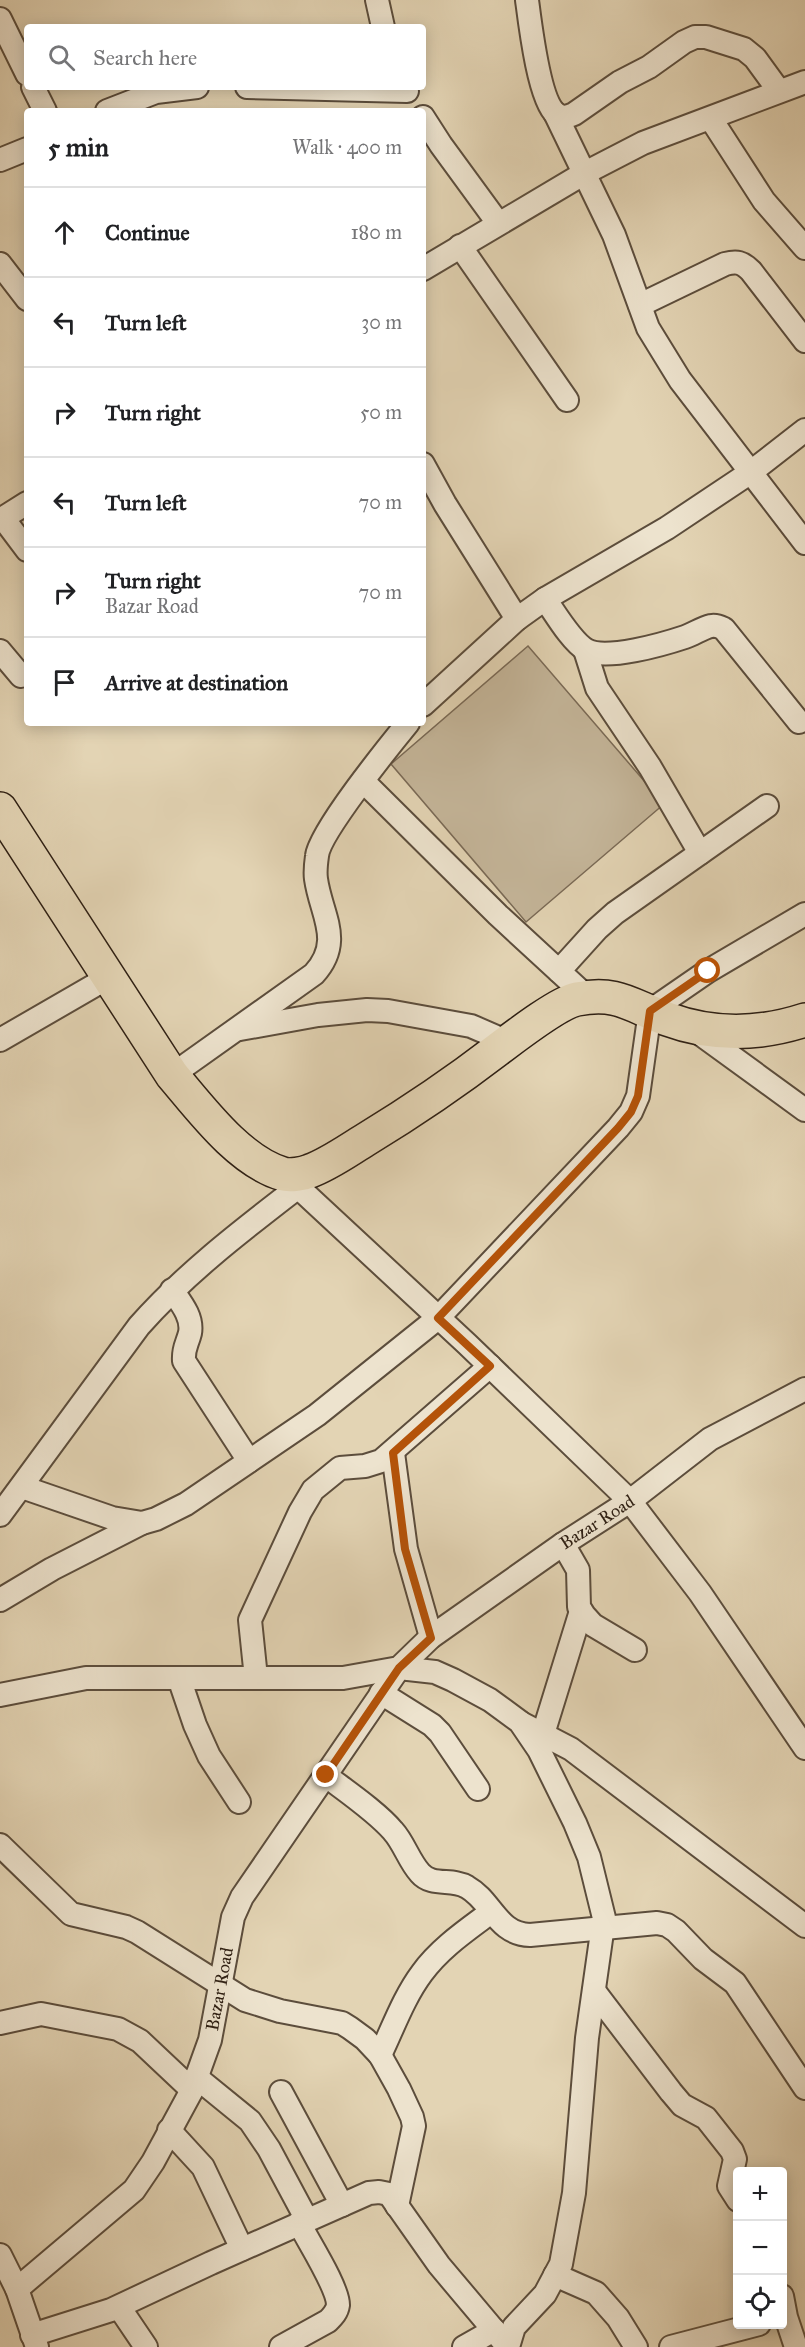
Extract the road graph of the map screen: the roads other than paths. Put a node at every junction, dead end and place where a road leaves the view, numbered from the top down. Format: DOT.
graph roads {
  1 [pos="377,0"];
  2 [pos="527,0"];
  3 [pos="0,19"];
  4 [pos="382,24"];
  5 [pos="24,68"];
  6 [pos="805,82"];
  7 [pos="34,90"];
  8 [pos="172,90"];
  9 [pos="407,90"];
  10 [pos="779,91"];
  11 [pos="44,108"];
  12 [pos="115,108"];
  13 [pos="417,108"];
  14 [pos="555,113"];
  15 [pos="711,119"];
  16 [pos="426,122"];
  17 [pos="24,150"];
  18 [pos="0,160"];
  19 [pos="583,174"];
  20 [pos="498,223"];
  21 [pos="460,246"];
  22 [pos="805,248"];
  23 [pos="0,264"];
  24 [pos="426,267"];
  25 [pos="24,295"];
  26 [pos="640,305"];
  27 [pos="805,340"];
  28 [pos="567,400"];
  29 [pos="805,430"];
  30 [pos="426,469"];
  31 [pos="751,472"];
  32 [pos="24,505"];
  33 [pos="2,519"];
  34 [pos="805,543"];
  35 [pos="24,546"];
  36 [pos="545,599"];
  37 [pos="518,618"];
  38 [pos="585,650"];
  39 [pos="0,651"];
  40 [pos="21,676"];
  41 [pos="426,702"];
  42 [pos="799,722"];
  43 [pos="404,726"];
  44 [pos="363,782"];
  45 [pos="767,806"];
  46 [pos="0,809"];
  47 [pos="700,853"];
  48 [pos="805,914"];
  49 [pos="559,971"];
  50 [pos="109,977"];
  51 [pos="587,997"];
  52 [pos="650,1011"];
  53 [pos="805,1020"];
  54 [pos="687,1025"];
  55 [pos="236,1030"];
  56 [pos="0,1040"];
  57 [pos="508,1042"];
  58 [pos="172,1075"];
  59 [pos="805,1110"];
  60 [pos="291,1181"];
  61 [pos="172,1290"];
  62 [pos="438,1318"];
  63 [pos="490,1366"];
  64 [pos="805,1389"];
  65 [pos="393,1453"];
  66 [pos="249,1461"];
  67 [pos="22,1487"];
  68 [pos="630,1501"];
  69 [pos="0,1515"];
  70 [pos="142,1523"];
  71 [pos="563,1544"];
  72 [pos="0,1600"];
  73 [pos="581,1611"];
  74 [pos="431,1638"];
  75 [pos="635,1650"];
  76 [pos="399,1668"];
  77 [pos="179,1678"];
  78 [pos="256,1678"];
  79 [pos="381,1694"];
  80 [pos="0,1695"];
  81 [pos="520,1722"];
  82 [pos="543,1734"];
  83 [pos="805,1748"];
  84 [pos="326,1775"];
  85 [pos="478,1789"];
  86 [pos="238,1802"];
  87 [pos="0,1845"];
  88 [pos="491,1912"];
  89 [pos="805,1926"];
  90 [pos="603,1928"];
  91 [pos="221,1983"];
  92 [pos="594,1991"];
  93 [pos="0,2023"];
  94 [pos="380,2055"];
  95 [pos="194,2084"];
  96 [pos="805,2088"];
  97 [pos="281,2092"];
  98 [pos="169,2130"];
  99 [pos="733,2167"];
  100 [pos="733,2168"];
  101 [pos="733,2192"];
  102 [pos="342,2205"];
  103 [pos="397,2206"];
  104 [pos="303,2222"];
  105 [pos="242,2249"];
  106 [pos="0,2255"];
  107 [pos="555,2275"];
  108 [pos="17,2289"];
  109 [pos="119,2307"];
  110 [pos="787,2319"];
  111 [pos="743,2329"];
  112 [pos="503,2342"];
  113 [pos="34,2343"];
  114 [pos="146,2347"];
  115 [pos="281,2347"];
  116 [pos="464,2347"];
  117 [pos="636,2347"];
  118 [pos="671,2347"];
  119 [pos="796,2347"];
  1 -- 4 [label="street"];
  2 -- 14 [label="street"];
  3 -- 5 [label="street"];
  6 -- 10 [label="street"];
  7 -- 11 [label="street"];
  8 -- 12 [label="street"];
  9 -- 13 [label="street"];
  10 -- 14 [label="street"];
  10 -- 15 [label="street"];
  14 -- 19 [label="street"];
  15 -- 19 [label="street"];
  15 -- 22 [label="street"];
  16 -- 20 [label="street"];
  17 -- 18 [label="street"];
  19 -- 20 [label="street"];
  19 -- 26 [label="street"];
  20 -- 21 [label="street"];
  21 -- 24 [label="street"];
  21 -- 28 [label="street"];
  23 -- 25 [label="street"];
  26 -- 27 [label="street"];
  26 -- 31 [label="street"];
  29 -- 31 [label="street"];
  30 -- 37 [label="street"];
  31 -- 34 [label="street"];
  31 -- 36 [label="street"];
  32 -- 33 [label="street"];
  33 -- 35 [label="street"];
  36 -- 37 [label="street"];
  36 -- 38 [label="street"];
  37 -- 41 [label="street"];
  38 -- 42 [label="street"];
  38 -- 47 [label="street"];
  39 -- 40 [label="street"];
  43 -- 44 [label="street"];
  44 -- 49 [label="street"];
  44 -- 55 [label="street"];
  45 -- 47 [label="street"];
  46 -- 50 [label="highway"];
  47 -- 49 [label="street"];
  48 -- 52 [label="street"];
  49 -- 51 [label="street"];
  50 -- 56 [label="street"];
  50 -- 58 [label="highway"];
  51 -- 52 [label="highway"];
  51 -- 57 [label="highway"];
  52 -- 54 [label="highway"];
  52 -- 62 [label="street"];
  53 -- 54 [label="highway"];
  54 -- 59 [label="street"];
  55 -- 57 [label="street"];
  55 -- 58 [label="street"];
  57 -- 60 [label="highway"];
  58 -- 60 [label="highway"];
  60 -- 61 [label="street"];
  60 -- 62 [label="street"];
  61 -- 66 [label="street"];
  61 -- 67 [label="street"];
  62 -- 63 [label="street"];
  62 -- 66 [label="street"];
  63 -- 65 [label="street"];
  63 -- 68 [label="street"];
  64 -- 68 [label="street, Bazar Road"];
  65 -- 74 [label="street"];
  65 -- 78 [label="street"];
  66 -- 70 [label="street"];
  67 -- 69 [label="street"];
  67 -- 70 [label="street"];
  68 -- 71 [label="street, Bazar Road"];
  68 -- 83 [label="street"];
  70 -- 72 [label="street"];
  71 -- 73 [label="street"];
  71 -- 74 [label="street, Bazar Road"];
  73 -- 75 [label="street"];
  73 -- 82 [label="street"];
  74 -- 76 [label="street, Bazar Road"];
  76 -- 78 [label="street"];
  76 -- 79 [label="street, Bazar Road"];
  76 -- 81 [label="street"];
  77 -- 78 [label="street"];
  77 -- 80 [label="street"];
  77 -- 86 [label="street"];
  79 -- 84 [label="street, Bazar Road"];
  79 -- 85 [label="street"];
  81 -- 82 [label="street"];
  81 -- 90 [label="street"];
  82 -- 89 [label="street"];
  84 -- 88 [label="street"];
  84 -- 91 [label="street, Bazar Road"];
  87 -- 91 [label="street"];
  88 -- 90 [label="street"];
  88 -- 94 [label="street"];
  90 -- 92 [label="street"];
  90 -- 96 [label="street"];
  91 -- 94 [label="street"];
  91 -- 95 [label="street, Bazar Road"];
  92 -- 99 [label="street"];
  92 -- 107 [label="street"];
  93 -- 95 [label="street"];
  94 -- 103 [label="street"];
  95 -- 98 [label="street, Bazar Road"];
  95 -- 104 [label="street"];
  97 -- 102 [label="street"];
  98 -- 105 [label="street"];
  98 -- 108 [label="street, Bazar Road"];
  100 -- 101 [label="street"];
  102 -- 103 [label="street"];
  102 -- 104 [label="street"];
  103 -- 112 [label="street"];
  104 -- 105 [label="street"];
  104 -- 115 [label="street"];
  105 -- 109 [label="street"];
  106 -- 108 [label="street"];
  107 -- 112 [label="street"];
  107 -- 117 [label="street"];
  108 -- 113 [label="street"];
  109 -- 113 [label="street"];
  109 -- 114 [label="street"];
  110 -- 119 [label="street"];
  111 -- 118 [label="street"];
  112 -- 116 [label="street"];
}
